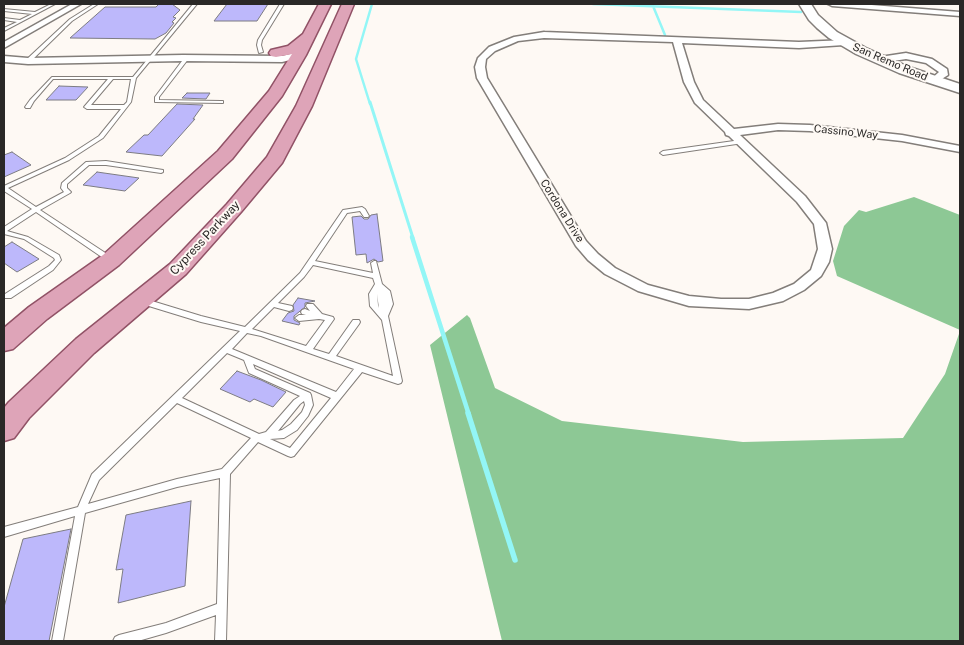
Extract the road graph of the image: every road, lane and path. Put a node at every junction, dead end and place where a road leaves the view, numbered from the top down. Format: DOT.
graph roads {
  1 [pos="41,4"];
  2 [pos="52,4"];
  3 [pos="77,4"];
  4 [pos="96,4"];
  5 [pos="195,4"];
  6 [pos="282,4"];
  7 [pos="325,4"];
  8 [pos="348,4"];
  9 [pos="352,4"];
  10 [pos="805,4"];
  11 [pos="832,4"];
  12 [pos="4,10"];
  13 [pos="36,13"];
  14 [pos="960,14"];
  15 [pos="4,19"];
  16 [pos="21,21"];
  17 [pos="338,28"];
  18 [pos="4,30"];
  19 [pos="309,36"];
  20 [pos="678,40"];
  21 [pos="844,42"];
  22 [pos="4,45"];
  23 [pos="4,50"];
  24 [pos="36,52"];
  25 [pos="270,55"];
  26 [pos="151,56"];
  27 [pos="4,58"];
  28 [pos="187,58"];
  29 [pos="28,61"];
  30 [pos="294,63"];
  31 [pos="317,77"];
  32 [pos="112,78"];
  33 [pos="134,78"];
  34 [pos="960,89"];
  35 [pos="221,102"];
  36 [pos="126,106"];
  37 [pos="28,107"];
  38 [pos="730,132"];
  39 [pos="741,142"];
  40 [pos="960,149"];
  41 [pos="663,153"];
  42 [pos="161,171"];
  43 [pos="4,188"];
  44 [pos="35,210"];
  45 [pos="366,216"];
  46 [pos="4,231"];
  47 [pos="111,260"];
  48 [pos="312,262"];
  49 [pos="374,263"];
  50 [pos="376,276"];
  51 [pos="8,296"];
  52 [pos="140,300"];
  53 [pos="277,305"];
  54 [pos="291,305"];
  55 [pos="307,309"];
  56 [pos="284,315"];
  57 [pos="321,317"];
  58 [pos="299,318"];
  59 [pos="356,322"];
  60 [pos="246,330"];
  61 [pos="4,342"];
  62 [pos="227,350"];
  63 [pos="308,350"];
  64 [pos="330,358"];
  65 [pos="247,359"];
  66 [pos="360,368"];
  67 [pos="307,395"];
  68 [pos="336,396"];
  69 [pos="177,399"];
  70 [pos="4,429"];
  71 [pos="269,435"];
  72 [pos="256,438"];
  73 [pos="225,473"];
  74 [pos="81,510"];
  75 [pos="4,532"];
  76 [pos="222,607"];
  77 [pos="57,641"];
  78 [pos="119,641"];
  79 [pos="221,641"];
  1 -- 2 [label="lane"];
  2 -- 13 [label="lane"];
  3 -- 22 [label="street"];
  4 -- 24 [label="lane"];
  5 -- 26 [label="lane"];
  6 -- 25 [label="lane"];
  7 -- 19 [label="main road"];
  8 -- 17 [label="main road, Cypress Parkway"];
  9 -- 17 [label="lane"];
  10 -- 21 [label="street, San Remo Road"];
  11 -- 14 [label="street"];
  12 -- 13 [label="lane"];
  13 -- 16 [label="lane"];
  15 -- 16 [label="lane"];
  16 -- 18 [label="lane"];
  17 -- 30 [label="main road"];
  17 -- 31 [label="main road, Cypress Parkway"];
  19 -- 25 [label="main road"];
  19 -- 30 [label="main road"];
  20 -- 21 [label="street, Cordona Drive"];
  20 -- 38 [label="street, Cordona Drive"];
  20 -- 39 [label="street, Cordona Drive"];
  21 -- 34 [label="street, San Remo Road"];
  23 -- 24 [label="street"];
  24 -- 26 [label="street"];
  24 -- 29 [label="lane"];
  25 -- 26 [label="street"];
  25 -- 28 [label="street"];
  25 -- 30 [label="main road"];
  26 -- 28 [label="street"];
  26 -- 29 [label="street"];
  26 -- 33 [label="lane"];
  27 -- 29 [label="street"];
  28 -- 35 [label="lane"];
  30 -- 31 [label="main road"];
  30 -- 47 [label="main road"];
  31 -- 52 [label="main road, Cypress Parkway"];
  32 -- 33 [label="lane"];
  32 -- 36 [label="lane"];
  32 -- 37 [label="lane"];
  33 -- 36 [label="lane"];
  36 -- 43 [label="lane"];
  38 -- 39 [label="street, Cordona Drive"];
  38 -- 40 [label="street, Cassino Way"];
  39 -- 41 [label="lane"];
  42 -- 44 [label="lane"];
  43 -- 44 [label="lane"];
  44 -- 46 [label="lane"];
  44 -- 47 [label="lane"];
  45 -- 48 [label="lane"];
  46 -- 51 [label="lane"];
  47 -- 61 [label="main road"];
  48 -- 50 [label="lane"];
  48 -- 53 [label="lane"];
  49 -- 50 [label="lane"];
  50 -- 66 [label="lane"];
  52 -- 60 [label="lane"];
  52 -- 70 [label="main road, Cypress Parkway"];
  53 -- 54 [label="lane"];
  53 -- 56 [label="lane"];
  53 -- 60 [label="lane"];
  55 -- 57 [label="lane"];
  57 -- 58 [label="lane"];
  57 -- 63 [label="lane"];
  59 -- 64 [label="lane"];
  60 -- 62 [label="lane"];
  60 -- 63 [label="lane"];
  62 -- 65 [label="lane"];
  62 -- 69 [label="lane"];
  63 -- 64 [label="lane"];
  64 -- 66 [label="lane"];
  65 -- 67 [label="lane"];
  65 -- 68 [label="lane"];
  66 -- 68 [label="lane"];
  67 -- 71 [label="lane"];
  67 -- 71 [label="lane"];
  68 -- 72 [label="lane"];
  69 -- 72 [label="lane"];
  69 -- 74 [label="lane"];
  71 -- 72 [label="lane"];
  72 -- 73 [label="lane"];
  73 -- 74 [label="lane"];
  73 -- 76 [label="lane"];
  74 -- 75 [label="lane"];
  74 -- 77 [label="lane"];
  76 -- 78 [label="lane"];
  76 -- 79 [label="lane"];
}
